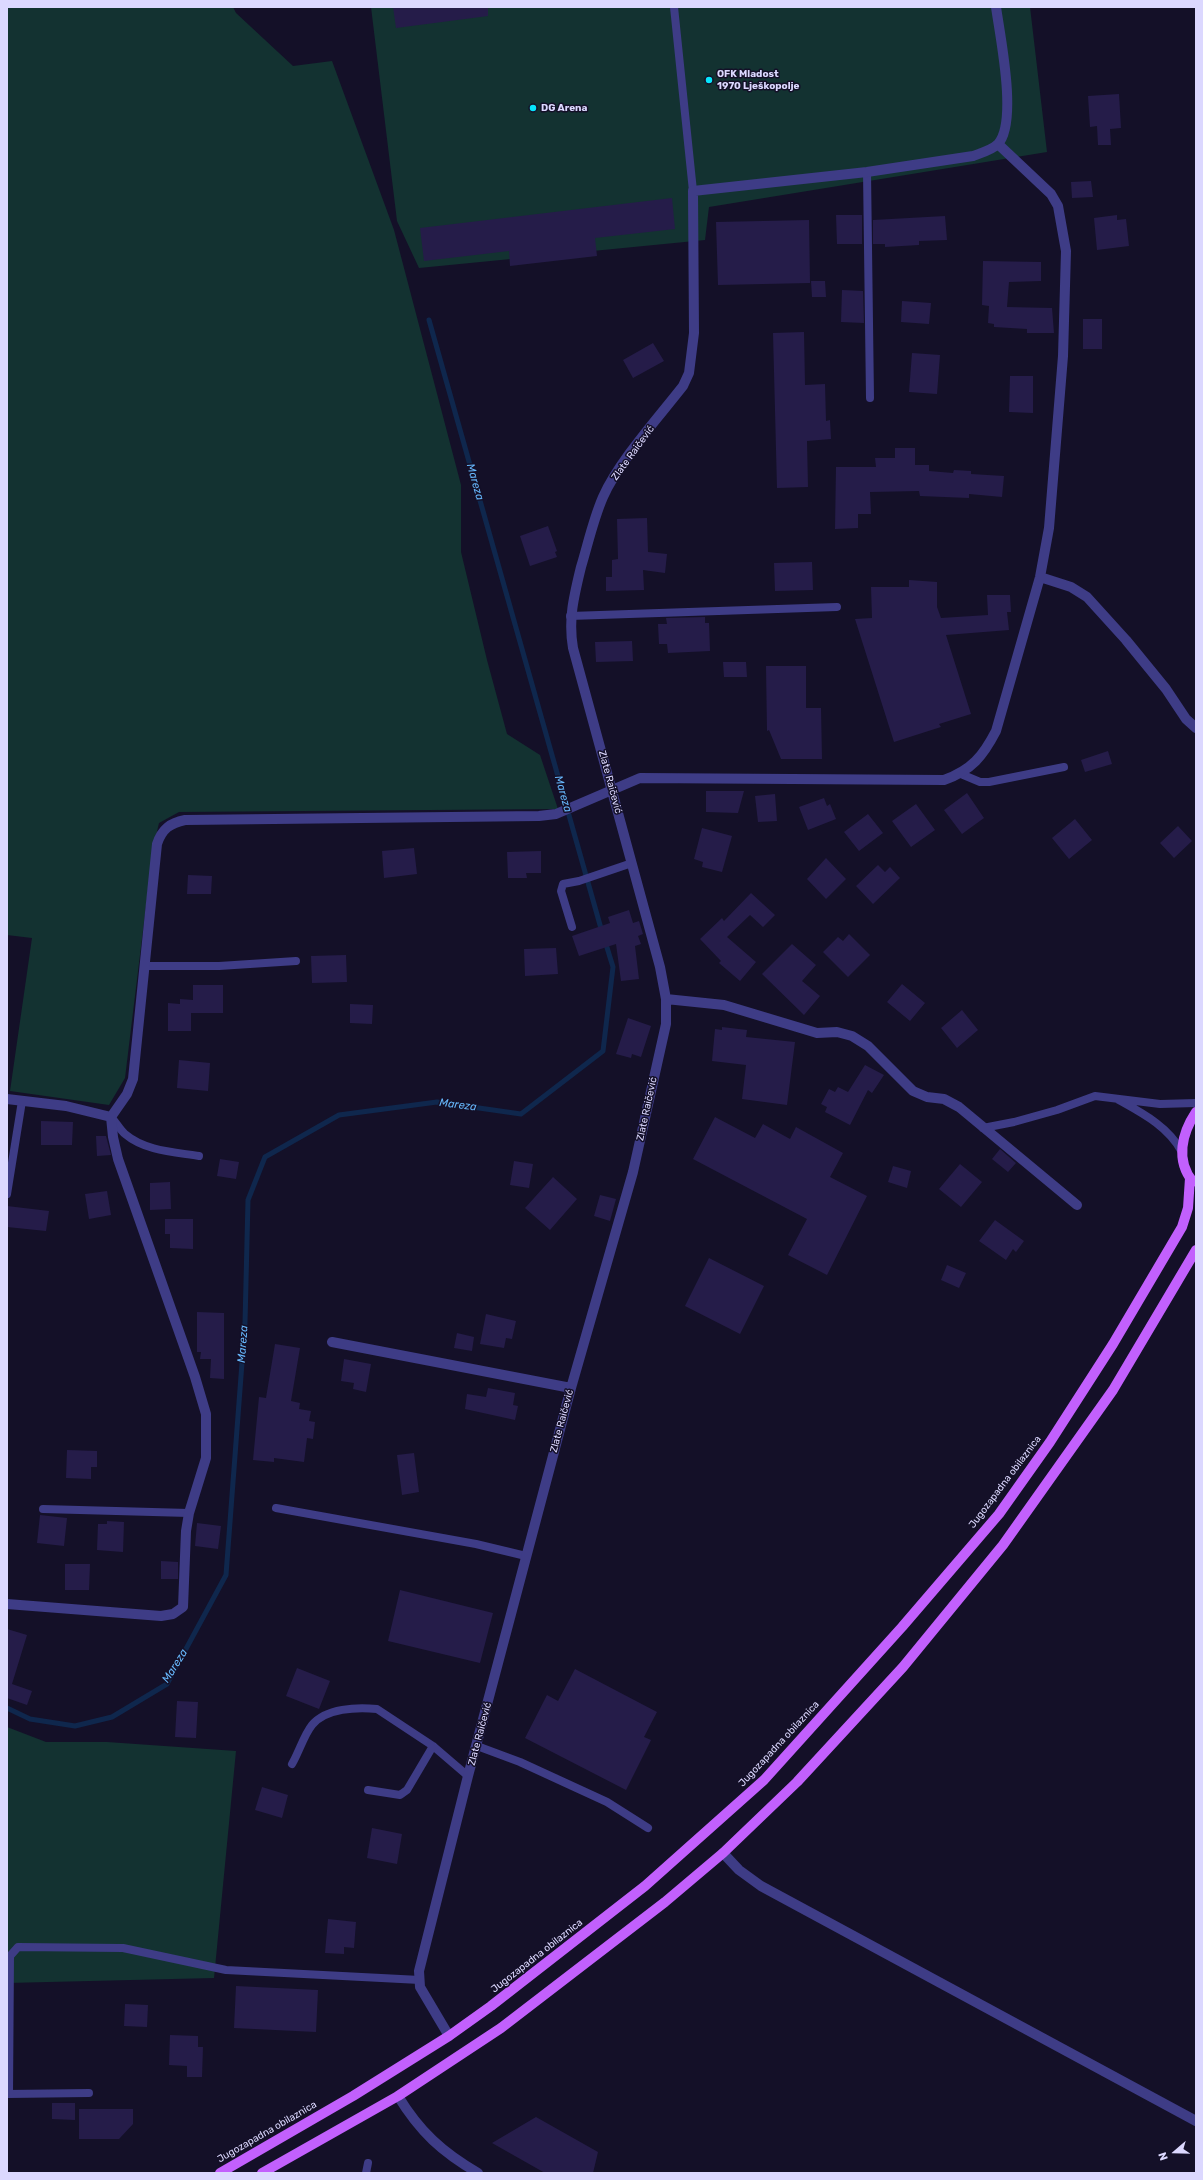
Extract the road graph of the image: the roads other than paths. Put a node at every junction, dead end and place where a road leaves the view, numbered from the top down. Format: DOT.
graph roads {
  1 [pos="674,7"];
  2 [pos="996,7"];
  3 [pos="998,144"];
  4 [pos="867,172"];
  5 [pos="693,191"];
  6 [pos="870,398"];
  7 [pos="1040,578"];
  8 [pos="837,607"];
  9 [pos="570,616"];
  10 [pos="1196,728"];
  11 [pos="1064,767"];
  12 [pos="961,774"];
  13 [pos="613,789"];
  14 [pos="632,863"];
  15 [pos="572,927"];
  16 [pos="296,961"];
  17 [pos="145,966"];
  18 [pos="666,999"];
  19 [pos="1113,1097"];
  20 [pos="7,1099"];
  21 [pos="22,1101"];
  22 [pos="1196,1103"];
  23 [pos="1196,1112"];
  24 [pos="111,1117"];
  25 [pos="983,1128"];
  26 [pos="1182,1152"];
  27 [pos="199,1156"];
  28 [pos="1193,1182"];
  29 [pos="7,1194"];
  30 [pos="1077,1205"];
  31 [pos="1196,1250"];
  32 [pos="332,1342"];
  33 [pos="571,1388"];
  34 [pos="276,1508"];
  35 [pos="43,1509"];
  36 [pos="189,1513"];
  37 [pos="526,1556"];
  38 [pos="7,1604"];
  39 [pos="433,1746"];
  40 [pos="477,1746"];
  41 [pos="292,1764"];
  42 [pos="468,1776"];
  43 [pos="368,1790"];
  44 [pos="648,1828"];
  45 [pos="723,1853"];
  46 [pos="420,1980"];
  47 [pos="449,2036"];
  48 [pos="89,2093"];
  49 [pos="8,2094"];
  50 [pos="398,2096"];
  51 [pos="1196,2121"];
  52 [pos="368,2163"];
  53 [pos="220,2173"];
  54 [pos="262,2173"];
  55 [pos="366,2173"];
  56 [pos="478,2173"];
  1 -- 5 [label="lane"];
  2 -- 3 [label="street"];
  3 -- 4 [label="street"];
  3 -- 7 [label="street"];
  4 -- 5 [label="street"];
  4 -- 6 [label="lane"];
  5 -- 9 [label="street, Zlate Raičević"];
  7 -- 10 [label="street"];
  7 -- 12 [label="street"];
  8 -- 9 [label="lane"];
  9 -- 13 [label="street, Zlate Raičević"];
  11 -- 12 [label="lane"];
  12 -- 13 [label="street"];
  13 -- 14 [label="street, Zlate Raičević"];
  13 -- 17 [label="street"];
  14 -- 15 [label="lane"];
  14 -- 18 [label="street, Zlate Raičević"];
  16 -- 17 [label="lane"];
  17 -- 24 [label="street"];
  18 -- 25 [label="street"];
  18 -- 33 [label="street, Zlate Raičević"];
  19 -- 22 [label="lane"];
  19 -- 25 [label="lane"];
  19 -- 26 [label="lane"];
  20 -- 21 [label="street"];
  21 -- 24 [label="street"];
  21 -- 29 [label="lane"];
  23 -- 26 [label="main road"];
  24 -- 27 [label="lane"];
  24 -- 36 [label="street"];
  25 -- 30 [label="street"];
  26 -- 28 [label="main road"];
  28 -- 47 [label="main road, Jugozapadna obilaznica"];
  31 -- 45 [label="main road"];
  32 -- 33 [label="street"];
  33 -- 37 [label="street, Zlate Raičević"];
  34 -- 37 [label="lane"];
  35 -- 36 [label="lane"];
  36 -- 38 [label="street"];
  37 -- 40 [label="street, Zlate Raičević"];
  39 -- 41 [label="lane"];
  39 -- 42 [label="lane"];
  39 -- 43 [label="lane"];
  40 -- 42 [label="street, Zlate Raičević"];
  40 -- 44 [label="lane"];
  42 -- 46 [label="street, Zlate Raičević"];
  45 -- 50 [label="main road"];
  45 -- 51 [label="street"];
  46 -- 47 [label="street, Zlate Raičević"];
  46 -- 49 [label="lane"];
  47 -- 53 [label="main road, Jugozapadna obilaznica"];
  48 -- 49 [label="lane"];
  50 -- 54 [label="main road"];
  50 -- 56 [label="street"];
  52 -- 55 [label="lane"];
}
